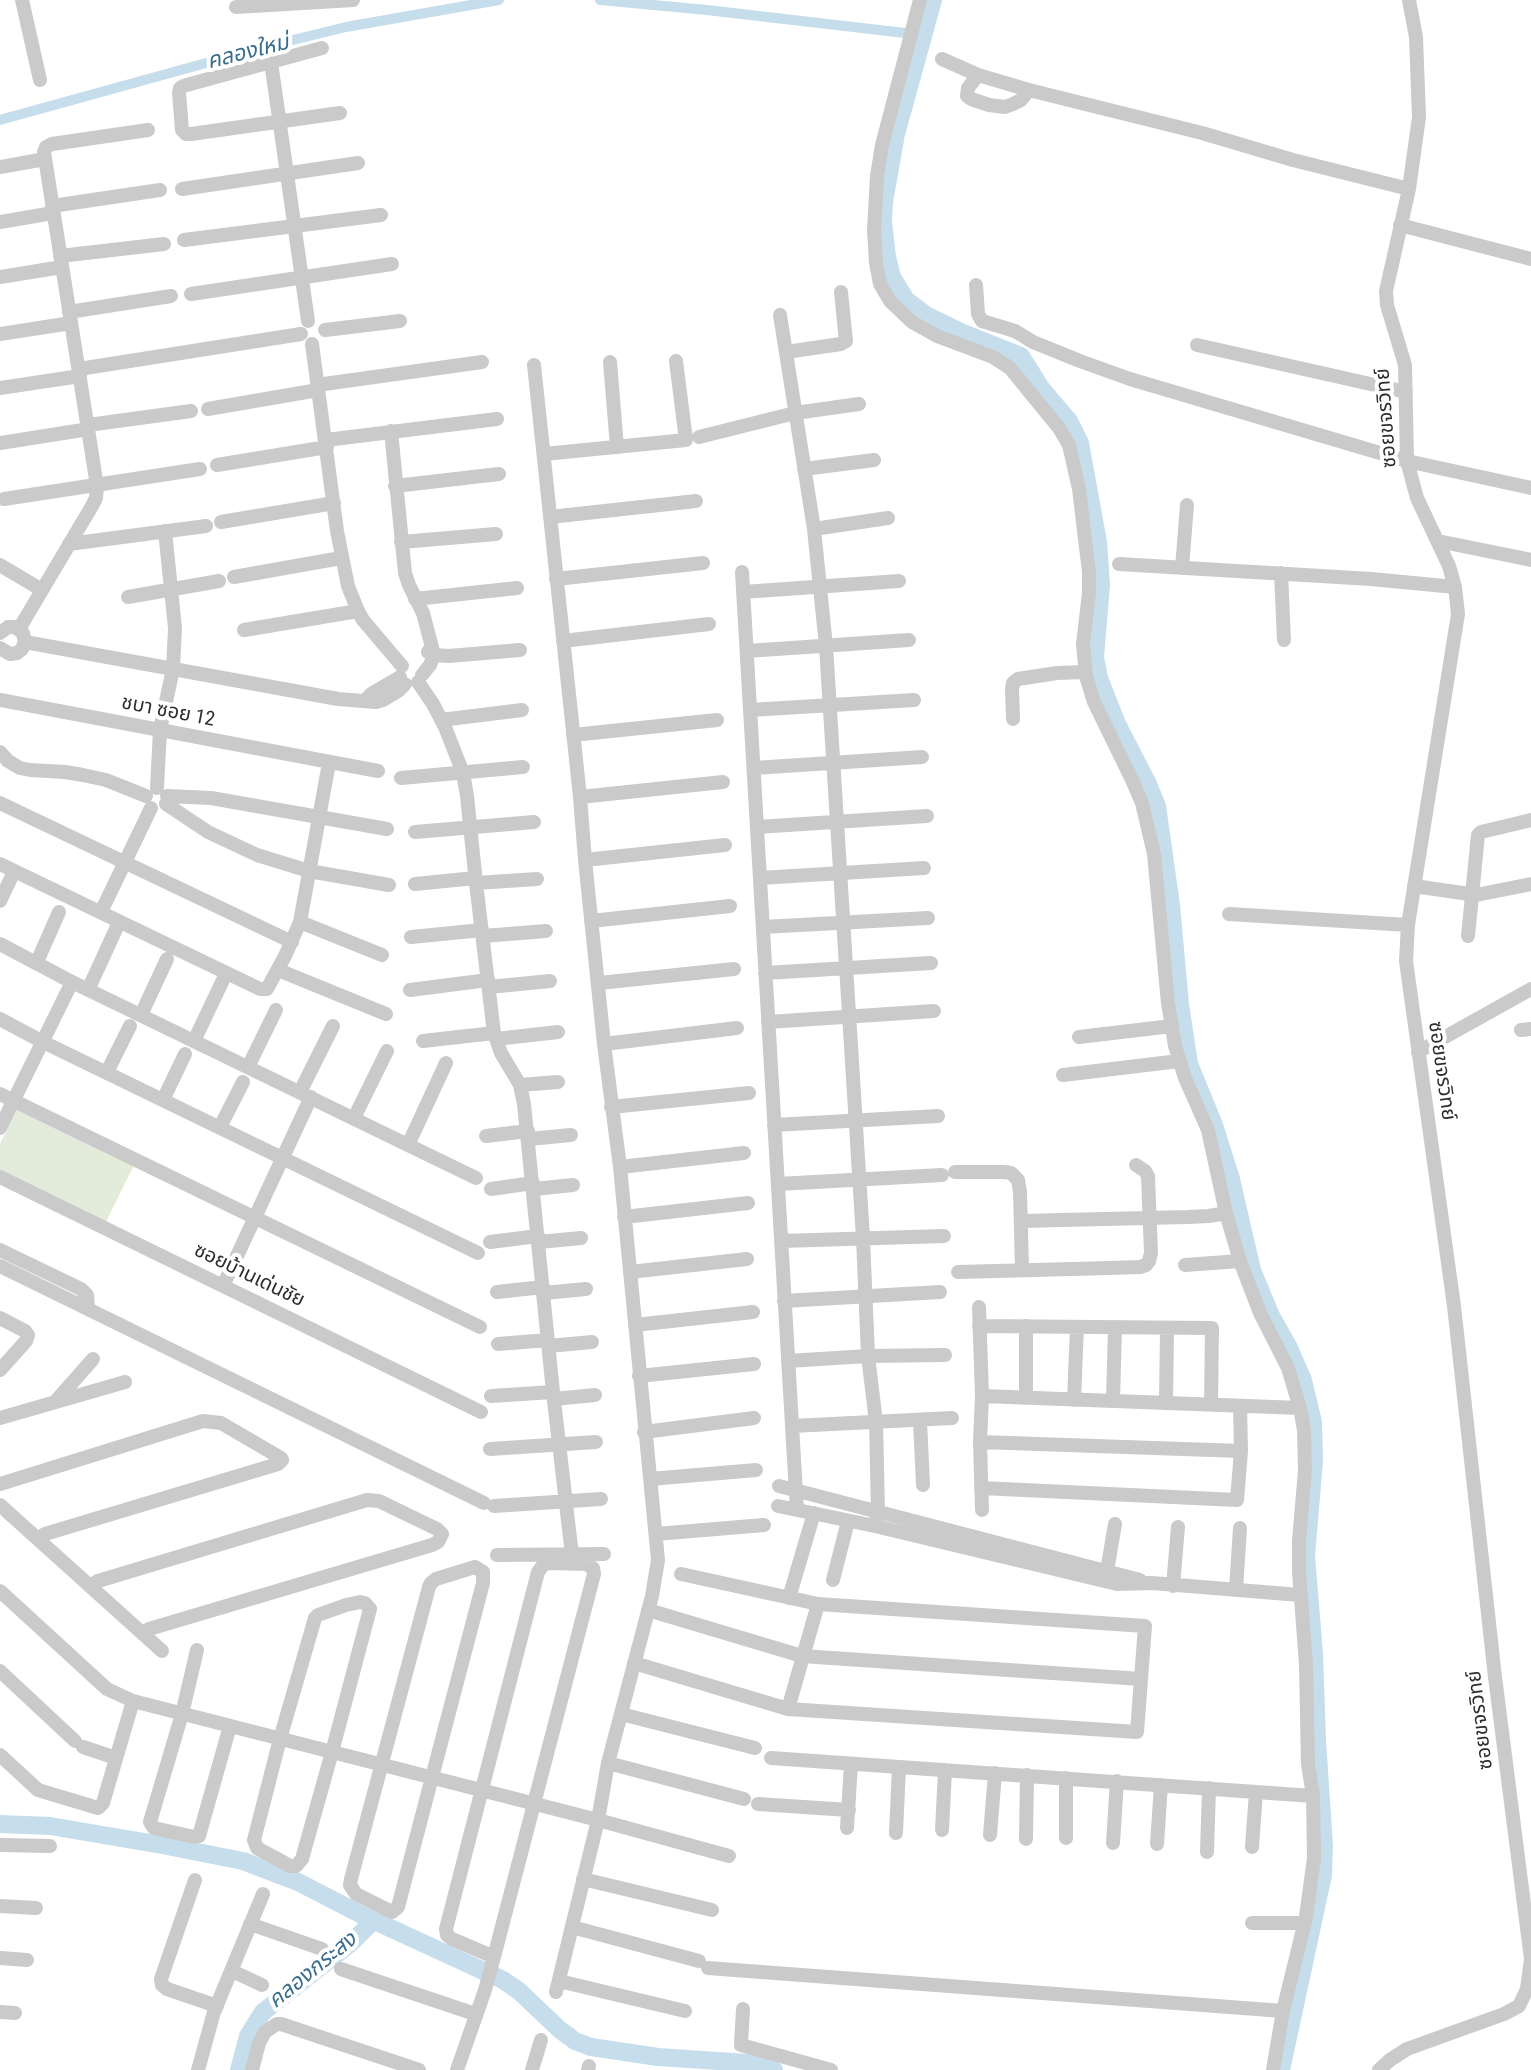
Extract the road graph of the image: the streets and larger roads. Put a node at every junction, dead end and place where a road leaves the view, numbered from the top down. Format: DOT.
graph roads {
  1 [pos="22,0"];
  2 [pos="327,0"];
  3 [pos="353,0"];
  4 [pos="920,0"];
  5 [pos="1409,0"];
  6 [pos="236,7"];
  7 [pos="322,48"];
  8 [pos="942,59"];
  9 [pos="271,62"];
  10 [pos="978,75"];
  11 [pos="40,80"];
  12 [pos="1029,90"];
  13 [pos="340,113"];
  14 [pos="279,123"];
  15 [pos="148,130"];
  16 [pos="45,159"];
  17 [pos="358,163"];
  18 [pos="0,167"];
  19 [pos="287,173"];
  20 [pos="182,189"];
  21 [pos="1409,189"];
  22 [pos="160,190"];
  23 [pos="52,210"];
  24 [pos="381,215"];
  25 [pos="0,222"];
  26 [pos="1400,225"];
  27 [pos="295,227"];
  28 [pos="184,240"];
  29 [pos="164,244"];
  30 [pos="1531,259"];
  31 [pos="61,262"];
  32 [pos="392,264"];
  33 [pos="301,276"];
  34 [pos="0,277"];
  35 [pos="976,285"];
  36 [pos="841,292"];
  37 [pos="191,294"];
  38 [pos="171,296"];
  39 [pos="780,315"];
  40 [pos="70,317"];
  41 [pos="400,321"];
  42 [pos="307,333"];
  43 [pos="0,334"];
  44 [pos="1197,345"];
  45 [pos="786,352"];
  46 [pos="676,361"];
  47 [pos="482,362"];
  48 [pos="610,362"];
  49 [pos="534,365"];
  50 [pos="79,372"];
  51 [pos="0,388"];
  52 [pos="318,388"];
  53 [pos="1406,392"];
  54 [pos="859,404"];
  55 [pos="208,409"];
  56 [pos="191,411"];
  57 [pos="795,413"];
  58 [pos="497,419"];
  59 [pos="88,427"];
  60 [pos="391,431"];
  61 [pos="699,437"];
  62 [pos="0,443"];
  63 [pos="326,444"];
  64 [pos="617,447"];
  65 [pos="544,454"];
  66 [pos="874,460"];
  67 [pos="1407,461"];
  68 [pos="217,465"];
  69 [pos="200,469"];
  70 [pos="804,469"];
  71 [pos="499,474"];
  72 [pos="97,486"];
  73 [pos="395,486"];
  74 [pos="1531,488"];
  75 [pos="4,499"];
  76 [pos="696,501"];
  77 [pos="334,503"];
  78 [pos="1187,505"];
  79 [pos="550,517"];
  80 [pos="888,518"];
  81 [pos="814,529"];
  82 [pos="165,531"];
  83 [pos="496,534"];
  84 [pos="1438,541"];
  85 [pos="401,542"];
  86 [pos="69,544"];
  87 [pos="341,558"];
  88 [pos="1531,560"];
  89 [pos="703,563"];
  90 [pos="1119,564"];
  91 [pos="0,565"];
  92 [pos="1182,568"];
  93 [pos="742,572"];
  94 [pos="1281,573"];
  95 [pos="556,579"];
  96 [pos="899,581"];
  97 [pos="820,587"];
  98 [pos="1455,587"];
  99 [pos="517,588"];
  100 [pos="172,589"];
  101 [pos="42,590"];
  102 [pos="743,592"];
  103 [pos="128,597"];
  104 [pos="415,599"];
  105 [pos="358,611"];
  106 [pos="709,624"];
  107 [pos="244,630"];
  108 [pos="0,633"];
  109 [pos="22,636"];
  110 [pos="909,640"];
  111 [pos="1284,640"];
  112 [pos="563,641"];
  113 [pos="826,646"];
  114 [pos="431,650"];
  115 [pos="520,650"];
  116 [pos="747,651"];
  117 [pos="1,653"];
  118 [pos="173,669"];
  119 [pos="1085,672"];
  120 [pos="411,675"];
  121 [pos="0,700"];
  122 [pos="914,700"];
  123 [pos="829,705"];
  124 [pos="522,710"];
  125 [pos="750,710"];
  126 [pos="1013,719"];
  127 [pos="441,720"];
  128 [pos="717,720"];
  129 [pos="160,730"];
  130 [pos="573,735"];
  131 [pos="1,757"];
  132 [pos="922,757"];
  133 [pos="329,763"];
  134 [pos="832,763"];
  135 [pos="523,767"];
  136 [pos="754,768"];
  137 [pos="378,771"];
  138 [pos="463,773"];
  139 [pos="401,778"];
  140 [pos="723,782"];
  141 [pos="580,797"];
  142 [pos="157,798"];
  143 [pos="0,803"];
  144 [pos="927,816"];
  145 [pos="320,818"];
  146 [pos="1531,820"];
  147 [pos="534,822"];
  148 [pos="837,822"];
  149 [pos="471,827"];
  150 [pos="757,827"];
  151 [pos="387,829"];
  152 [pos="415,832"];
  153 [pos="725,845"];
  154 [pos="585,860"];
  155 [pos="125,862"];
  156 [pos="0,864"];
  157 [pos="924,868"];
  158 [pos="309,871"];
  159 [pos="840,875"];
  160 [pos="11,878"];
  161 [pos="760,878"];
  162 [pos="537,879"];
  163 [pos="476,880"];
  164 [pos="415,884"];
  165 [pos="1531,884"];
  166 [pos="389,885"];
  167 [pos="1414,886"];
  168 [pos="1471,894"];
  169 [pos="0,901"];
  170 [pos="730,906"];
  171 [pos="59,912"];
  172 [pos="101,912"];
  173 [pos="1229,914"];
  174 [pos="928,918"];
  175 [pos="591,921"];
  176 [pos="300,922"];
  177 [pos="843,922"];
  178 [pos="1408,925"];
  179 [pos="763,927"];
  180 [pos="116,929"];
  181 [pos="546,931"];
  182 [pos="482,933"];
  183 [pos="1468,936"];
  184 [pos="411,937"];
  185 [pos="292,942"];
  186 [pos="0,944"];
  187 [pos="382,955"];
  188 [pos="167,959"];
  189 [pos="37,962"];
  190 [pos="931,963"];
  191 [pos="734,969"];
  192 [pos="846,969"];
  193 [pos="278,970"];
  194 [pos="765,973"];
  195 [pos="223,980"];
  196 [pos="550,981"];
  197 [pos="72,982"];
  198 [pos="599,983"];
  199 [pos="488,984"];
  200 [pos="1531,989"];
  201 [pos="88,990"];
  202 [pos="410,990"];
  203 [pos="276,1010"];
  204 [pos="934,1011"];
  205 [pos="386,1014"];
  206 [pos="849,1016"];
  207 [pos="0,1019"];
  208 [pos="136,1021"];
  209 [pos="768,1022"];
  210 [pos="333,1026"];
  211 [pos="1172,1026"];
  212 [pos="737,1028"];
  213 [pos="558,1032"];
  214 [pos="495,1036"];
  215 [pos="1079,1037"];
  216 [pos="194,1041"];
  217 [pos="423,1041"];
  218 [pos="43,1042"];
  219 [pos="604,1044"];
  220 [pos="387,1051"];
  221 [pos="1418,1052"];
  222 [pos="185,1054"];
  223 [pos="1179,1061"];
  224 [pos="446,1063"];
  225 [pos="107,1072"];
  226 [pos="246,1074"];
  227 [pos="1063,1075"];
  228 [pos="558,1082"];
  229 [pos="520,1085"];
  230 [pos="749,1093"];
  231 [pos="0,1094"];
  232 [pos="306,1095"];
  233 [pos="163,1100"];
  234 [pos="14,1101"];
  235 [pos="611,1107"];
  236 [pos="938,1116"];
  237 [pos="354,1118"];
  238 [pos="855,1120"];
  239 [pos="774,1125"];
  240 [pos="220,1127"];
  241 [pos="0,1128"];
  242 [pos="529,1135"];
  243 [pos="571,1135"];
  244 [pos="486,1136"];
  245 [pos="408,1145"];
  246 [pos="744,1153"];
  247 [pos="283,1157"];
  248 [pos="1136,1165"];
  249 [pos="620,1167"];
  250 [pos="0,1177"];
  251 [pos="476,1178"];
  252 [pos="859,1180"];
  253 [pos="778,1184"];
  254 [pos="573,1185"];
  255 [pos="533,1186"];
  256 [pos="491,1189"];
  257 [pos="748,1203"];
  258 [pos="1226,1213"];
  259 [pos="624,1217"];
  260 [pos="255,1218"];
  261 [pos="1150,1218"];
  262 [pos="1021,1221"];
  263 [pos="944,1236"];
  264 [pos="581,1238"];
  265 [pos="863,1238"];
  266 [pos="538,1239"];
  267 [pos="781,1241"];
  268 [pos="490,1242"];
  269 [pos="0,1250"];
  270 [pos="478,1253"];
  271 [pos="747,1259"];
  272 [pos="1240,1261"];
  273 [pos="1185,1265"];
  274 [pos="0,1266"];
  275 [pos="1022,1269"];
  276 [pos="630,1272"];
  277 [pos="958,1272"];
  278 [pos="223,1286"];
  279 [pos="586,1289"];
  280 [pos="543,1290"];
  281 [pos="497,1292"];
  282 [pos="940,1292"];
  283 [pos="865,1296"];
  284 [pos="784,1301"];
  285 [pos="979,1307"];
  286 [pos="88,1308"];
  287 [pos="753,1312"];
  288 [pos="0,1318"];
  289 [pos="635,1325"];
  290 [pos="979,1326"];
  291 [pos="1026,1326"];
  292 [pos="480,1327"];
  293 [pos="1077,1327"];
  294 [pos="1115,1327"];
  295 [pos="1167,1328"];
  296 [pos="592,1342"];
  297 [pos="548,1343"];
  298 [pos="498,1344"];
  299 [pos="945,1355"];
  300 [pos="868,1356"];
  301 [pos="93,1359"];
  302 [pos="788,1361"];
  303 [pos="754,1364"];
  304 [pos="0,1370"];
  305 [pos="639,1376"];
  306 [pos="125,1382"];
  307 [pos="595,1395"];
  308 [pos="491,1396"];
  309 [pos="554,1396"];
  310 [pos="982,1396"];
  311 [pos="1026,1398"];
  312 [pos="1074,1400"];
  313 [pos="1113,1401"];
  314 [pos="55,1402"];
  315 [pos="1166,1403"];
  316 [pos="1211,1404"];
  317 [pos="1240,1406"];
  318 [pos="1300,1408"];
  319 [pos="481,1412"];
  320 [pos="0,1418"];
  321 [pos="754,1418"];
  322 [pos="952,1418"];
  323 [pos="920,1421"];
  324 [pos="876,1422"];
  325 [pos="792,1426"];
  326 [pos="644,1432"];
  327 [pos="596,1442"];
  328 [pos="980,1442"];
  329 [pos="560,1444"];
  330 [pos="490,1449"];
  331 [pos="1241,1451"];
  332 [pos="756,1470"];
  333 [pos="650,1479"];
  334 [pos="0,1484"];
  335 [pos="923,1485"];
  336 [pos="779,1486"];
  337 [pos="981,1488"];
  338 [pos="795,1491"];
  339 [pos="601,1499"];
  340 [pos="1237,1500"];
  341 [pos="566,1501"];
  342 [pos="0,1505"];
  343 [pos="778,1506"];
  344 [pos="797,1510"];
  345 [pos="982,1510"];
  346 [pos="814,1513"];
  347 [pos="877,1519"];
  348 [pos="848,1521"];
  349 [pos="1115,1524"];
  350 [pos="764,1525"];
  351 [pos="1178,1527"];
  352 [pos="656,1534"];
  353 [pos="38,1539"];
  354 [pos="604,1554"];
  355 [pos="497,1555"];
  356 [pos="572,1555"];
  357 [pos="1107,1571"];
  358 [pos="681,1574"];
  359 [pos="833,1580"];
  360 [pos="1152,1583"];
  361 [pos="90,1586"];
  362 [pos="1173,1586"];
  363 [pos="1236,1590"];
  364 [pos="0,1591"];
  365 [pos="1300,1595"];
  366 [pos="789,1598"];
  367 [pos="818,1604"];
  368 [pos="648,1610"];
  369 [pos="143,1633"];
  370 [pos="197,1650"];
  371 [pos="162,1651"];
  372 [pos="802,1656"];
  373 [pos="634,1663"];
  374 [pos="0,1671"];
  375 [pos="1141,1679"];
  376 [pos="133,1701"];
  377 [pos="788,1709"];
  378 [pos="182,1714"];
  379 [pos="621,1714"];
  380 [pos="230,1726"];
  381 [pos="280,1739"];
  382 [pos="755,1748"];
  383 [pos="332,1752"];
  384 [pos="0,1755"];
  385 [pos="116,1758"];
  386 [pos="771,1758"];
  387 [pos="608,1763"];
  388 [pos="851,1764"];
  389 [pos="382,1765"];
  390 [pos="899,1767"];
  391 [pos="945,1770"];
  392 [pos="995,1773"];
  393 [pos="1027,1775"];
  394 [pos="432,1778"];
  395 [pos="1066,1778"];
  396 [pos="1117,1781"];
  397 [pos="1161,1785"];
  398 [pos="1209,1788"];
  399 [pos="481,1791"];
  400 [pos="1256,1792"];
  401 [pos="1313,1796"];
  402 [pos="534,1805"];
  403 [pos="849,1810"];
  404 [pos="598,1820"];
  405 [pos="847,1828"];
  406 [pos="942,1830"];
  407 [pos="896,1833"];
  408 [pos="990,1835"];
  409 [pos="1066,1838"];
  410 [pos="1026,1839"];
  411 [pos="1113,1843"];
  412 [pos="1524,1843"];
  413 [pos="1157,1844"];
  414 [pos="0,1845"];
  415 [pos="50,1846"];
  416 [pos="1252,1847"];
  417 [pos="1207,1852"];
  418 [pos="729,1856"];
  419 [pos="583,1879"];
  420 [pos="195,1880"];
  421 [pos="263,1894"];
  422 [pos="0,1906"];
  423 [pos="36,1908"];
  424 [pos="712,1910"];
  425 [pos="1252,1923"];
  426 [pos="1305,1923"];
  427 [pos="250,1924"];
  428 [pos="572,1927"];
  429 [pos="322,1949"];
  430 [pos="494,1957"];
  431 [pos="0,1958"];
  432 [pos="27,1960"];
  433 [pos="341,1969"];
  434 [pos="232,1971"];
  435 [pos="262,1985"];
  436 [pos="1525,2005"];
  437 [pos="217,2006"];
  438 [pos="743,2009"];
  439 [pos="685,2011"];
  440 [pos="1283,2011"];
  441 [pos="475,2014"];
  442 [pos="541,2040"];
  443 [pos="198,2070"];
  444 [pos="252,2070"];
  445 [pos="419,2070"];
  446 [pos="457,2070"];
  447 [pos="532,2070"];
  448 [pos="831,2070"];
  449 [pos="1273,2070"];
  450 [pos="1379,2070"];
  1 -- 11 [label="street"];
  2 -- 3 [label="street"];
  2 -- 6 [label="street"];
  4 -- 119 [label="street"];
  5 -- 21 [label="street, ซอยขจรวิทย์"];
  7 -- 9 [label="street"];
  8 -- 10 [label="street"];
  9 -- 14 [label="street"];
  9 -- 14 [label="street"];
  10 -- 12 [label="street"];
  10 -- 12 [label="street"];
  12 -- 21 [label="street"];
  13 -- 14 [label="street"];
  14 -- 19 [label="street"];
  15 -- 16 [label="street"];
  16 -- 18 [label="street"];
  16 -- 23 [label="street"];
  17 -- 19 [label="street"];
  19 -- 20 [label="street"];
  19 -- 27 [label="street"];
  21 -- 26 [label="street, ซอยขจรวิทย์"];
  22 -- 23 [label="street"];
  23 -- 25 [label="street"];
  23 -- 31 [label="street"];
  24 -- 27 [label="street"];
  26 -- 30 [label="street"];
  26 -- 53 [label="street, ซอยขจรวิทย์"];
  27 -- 28 [label="street"];
  27 -- 33 [label="street"];
  29 -- 31 [label="street"];
  31 -- 34 [label="street"];
  31 -- 40 [label="street"];
  32 -- 33 [label="street"];
  33 -- 37 [label="street"];
  33 -- 42 [label="street"];
  35 -- 67 [label="street"];
  36 -- 45 [label="street"];
  38 -- 40 [label="street"];
  39 -- 45 [label="street"];
  40 -- 43 [label="street"];
  40 -- 50 [label="street"];
  41 -- 42 [label="street"];
  42 -- 50 [label="street"];
  42 -- 52 [label="street"];
  44 -- 53 [label="street"];
  45 -- 57 [label="street"];
  46 -- 64 [label="street"];
  47 -- 52 [label="street"];
  48 -- 64 [label="street"];
  49 -- 65 [label="street"];
  50 -- 51 [label="street"];
  50 -- 59 [label="street"];
  52 -- 55 [label="street"];
  52 -- 63 [label="street"];
  53 -- 67 [label="street, ซอยขจรวิทย์"];
  54 -- 57 [label="street"];
  56 -- 59 [label="street"];
  57 -- 61 [label="street"];
  57 -- 70 [label="street"];
  58 -- 60 [label="street"];
  59 -- 62 [label="street"];
  59 -- 72 [label="street"];
  60 -- 63 [label="street"];
  60 -- 73 [label="street"];
  63 -- 68 [label="street"];
  63 -- 77 [label="street"];
  64 -- 65 [label="street"];
  65 -- 79 [label="street"];
  66 -- 70 [label="street"];
  67 -- 74 [label="street"];
  67 -- 84 [label="street, ซอยขจรวิทย์"];
  69 -- 72 [label="street"];
  70 -- 81 [label="street"];
  71 -- 73 [label="street"];
  72 -- 75 [label="street"];
  72 -- 86 [label="street"];
  73 -- 85 [label="street"];
  76 -- 79 [label="street"];
  77 -- 82 [label="street"];
  77 -- 87 [label="street"];
  78 -- 92 [label="street"];
  79 -- 95 [label="street"];
  80 -- 81 [label="street"];
  81 -- 97 [label="street"];
  82 -- 86 [label="street"];
  82 -- 100 [label="street"];
  83 -- 85 [label="street"];
  84 -- 88 [label="street"];
  84 -- 98 [label="street, ซอยขจรวิทย์"];
  85 -- 104 [label="street"];
  86 -- 101 [label="street"];
  87 -- 100 [label="street"];
  87 -- 105 [label="street"];
  89 -- 95 [label="street"];
  90 -- 92 [label="street"];
  91 -- 101 [label="street"];
  92 -- 94 [label="street"];
  93 -- 102 [label="street"];
  94 -- 98 [label="street"];
  94 -- 111 [label="street"];
  95 -- 112 [label="street"];
  96 -- 97 [label="street"];
  97 -- 102 [label="street"];
  97 -- 113 [label="street"];
  98 -- 167 [label="street, ซอยขจรวิทย์"];
  99 -- 104 [label="street"];
  100 -- 103 [label="street"];
  100 -- 118 [label="street"];
  101 -- 109 [label="street"];
  102 -- 116 [label="street"];
  104 -- 114 [label="street"];
  105 -- 107 [label="street"];
  105 -- 120 [label="street"];
  106 -- 112 [label="street"];
  108 -- 109 [label="street"];
  109 -- 117 [label="street"];
  109 -- 118 [label="street"];
  110 -- 113 [label="street"];
  112 -- 130 [label="street"];
  113 -- 116 [label="street"];
  113 -- 123 [label="street"];
  114 -- 115 [label="street"];
  114 -- 120 [label="street"];
  116 -- 125 [label="street"];
  118 -- 120 [label="street"];
  118 -- 129 [label="street"];
  119 -- 126 [label="street"];
  119 -- 211 [label="street"];
  120 -- 127 [label="street"];
  121 -- 129 [label="street, ชบา ซอย 12"];
  122 -- 123 [label="street"];
  123 -- 125 [label="street"];
  123 -- 134 [label="street"];
  124 -- 127 [label="street"];
  125 -- 136 [label="street"];
  127 -- 138 [label="street"];
  128 -- 130 [label="street"];
  129 -- 133 [label="street, ชบา ซอย 12"];
  129 -- 142 [label="street"];
  130 -- 141 [label="street"];
  131 -- 142 [label="street"];
  132 -- 134 [label="street"];
  133 -- 137 [label="street, ชบา ซอย 12"];
  133 -- 145 [label="street"];
  134 -- 136 [label="street"];
  134 -- 148 [label="street"];
  135 -- 138 [label="street"];
  136 -- 150 [label="street"];
  138 -- 139 [label="street"];
  138 -- 149 [label="street"];
  140 -- 141 [label="street"];
  141 -- 154 [label="street"];
  142 -- 145 [label="street"];
  142 -- 155 [label="street"];
  142 -- 158 [label="street"];
  143 -- 155 [label="street"];
  144 -- 148 [label="street"];
  145 -- 151 [label="street"];
  145 -- 158 [label="street"];
  146 -- 168 [label="street"];
  147 -- 149 [label="street"];
  148 -- 150 [label="street"];
  148 -- 159 [label="street"];
  149 -- 152 [label="street"];
  149 -- 163 [label="street"];
  150 -- 161 [label="street"];
  153 -- 154 [label="street"];
  154 -- 175 [label="street"];
  155 -- 172 [label="street"];
  155 -- 185 [label="street"];
  156 -- 172 [label="street"];
  157 -- 159 [label="street"];
  158 -- 166 [label="street"];
  158 -- 176 [label="street"];
  159 -- 161 [label="street"];
  159 -- 177 [label="street"];
  160 -- 169 [label="street"];
  161 -- 179 [label="street"];
  162 -- 163 [label="street"];
  163 -- 164 [label="street"];
  163 -- 182 [label="street"];
  165 -- 168 [label="street"];
  167 -- 168 [label="street"];
  167 -- 178 [label="street, ซอยขจรวิทย์"];
  168 -- 183 [label="street"];
  170 -- 175 [label="street"];
  171 -- 189 [label="street"];
  172 -- 193 [label="street"];
  173 -- 178 [label="street"];
  174 -- 177 [label="street"];
  175 -- 198 [label="street"];
  176 -- 185 [label="street"];
  176 -- 187 [label="street"];
  177 -- 179 [label="street"];
  177 -- 192 [label="street"];
  178 -- 221 [label="street, ซอยขจรวิทย์"];
  179 -- 194 [label="street"];
  180 -- 201 [label="street"];
  181 -- 182 [label="street"];
  182 -- 184 [label="street"];
  182 -- 199 [label="street"];
  185 -- 193 [label="street"];
  186 -- 189 [label="street"];
  188 -- 208 [label="street"];
  189 -- 197 [label="street"];
  190 -- 192 [label="street"];
  191 -- 198 [label="street"];
  192 -- 194 [label="street"];
  192 -- 206 [label="street"];
  193 -- 205 [label="street"];
  194 -- 209 [label="street"];
  195 -- 216 [label="street"];
  196 -- 199 [label="street"];
  197 -- 201 [label="street"];
  197 -- 218 [label="street"];
  198 -- 219 [label="street"];
  199 -- 202 [label="street"];
  199 -- 214 [label="street"];
  200 -- 221 [label="street"];
  201 -- 208 [label="street"];
  203 -- 226 [label="street"];
  204 -- 206 [label="street"];
  206 -- 209 [label="street"];
  206 -- 238 [label="street"];
  207 -- 218 [label="street"];
  208 -- 216 [label="street"];
  208 -- 225 [label="street"];
  209 -- 239 [label="street"];
  210 -- 232 [label="street"];
  211 -- 215 [label="street"];
  211 -- 223 [label="street"];
  212 -- 219 [label="street"];
  213 -- 214 [label="street"];
  214 -- 217 [label="street"];
  214 -- 229 [label="street"];
  216 -- 226 [label="street"];
  218 -- 225 [label="street"];
  218 -- 234 [label="street"];
  219 -- 235 [label="street"];
  220 -- 237 [label="street"];
  221 -- 412 [label="street, ซอยขจรวิทย์"];
  222 -- 233 [label="street"];
  223 -- 227 [label="street"];
  223 -- 258 [label="street"];
  224 -- 245 [label="street"];
  225 -- 233 [label="street"];
  226 -- 232 [label="street"];
  226 -- 240 [label="street"];
  228 -- 229 [label="street"];
  229 -- 242 [label="street"];
  230 -- 235 [label="street"];
  231 -- 234 [label="street"];
  232 -- 237 [label="street"];
  232 -- 247 [label="street"];
  233 -- 240 [label="street"];
  234 -- 241 [label="street"];
  234 -- 260 [label="street"];
  235 -- 249 [label="street"];
  236 -- 238 [label="street"];
  237 -- 245 [label="street"];
  238 -- 239 [label="street"];
  238 -- 252 [label="street"];
  239 -- 253 [label="street"];
  240 -- 247 [label="street"];
  242 -- 243 [label="street"];
  242 -- 244 [label="street"];
  242 -- 255 [label="street"];
  245 -- 251 [label="street"];
  246 -- 249 [label="street"];
  247 -- 260 [label="street"];
  247 -- 270 [label="street"];
  248 -- 261 [label="street"];
  249 -- 259 [label="street"];
  250 -- 278 [label="street, ซอยบ้านเด่นชัย"];
  252 -- 253 [label="street"];
  252 -- 262 [label="street"];
  252 -- 265 [label="street"];
  253 -- 267 [label="street"];
  254 -- 255 [label="street"];
  255 -- 256 [label="street"];
  255 -- 266 [label="street"];
  257 -- 259 [label="street"];
  258 -- 261 [label="street"];
  258 -- 272 [label="street"];
  259 -- 276 [label="street"];
  260 -- 278 [label="street"];
  260 -- 292 [label="street"];
  261 -- 262 [label="street"];
  261 -- 275 [label="street"];
  262 -- 275 [label="street"];
  263 -- 265 [label="street"];
  264 -- 266 [label="street"];
  265 -- 267 [label="street"];
  265 -- 283 [label="street"];
  266 -- 268 [label="street"];
  266 -- 280 [label="street"];
  267 -- 284 [label="street"];
  269 -- 286 [label="street"];
  271 -- 276 [label="street"];
  272 -- 273 [label="street"];
  272 -- 318 [label="street"];
  274 -- 286 [label="street"];
  275 -- 277 [label="street"];
  276 -- 289 [label="street"];
  278 -- 319 [label="street, ซอยบ้านเด่นชัย"];
  279 -- 280 [label="street"];
  280 -- 281 [label="street"];
  280 -- 297 [label="street"];
  282 -- 283 [label="street"];
  283 -- 284 [label="street"];
  283 -- 300 [label="street"];
  284 -- 302 [label="street"];
  285 -- 290 [label="street"];
  286 -- 341 [label="street"];
  287 -- 289 [label="street"];
  288 -- 304 [label="street"];
  289 -- 305 [label="street"];
  290 -- 291 [label="street"];
  290 -- 310 [label="street"];
  291 -- 293 [label="street"];
  291 -- 311 [label="street"];
  293 -- 294 [label="street"];
  293 -- 312 [label="street"];
  294 -- 295 [label="street"];
  294 -- 313 [label="street"];
  295 -- 315 [label="street"];
  295 -- 316 [label="street"];
  296 -- 297 [label="street"];
  297 -- 298 [label="street"];
  297 -- 309 [label="street"];
  299 -- 300 [label="street"];
  300 -- 302 [label="street"];
  300 -- 324 [label="street"];
  301 -- 314 [label="street"];
  302 -- 325 [label="street"];
  303 -- 305 [label="street"];
  305 -- 326 [label="street"];
  306 -- 314 [label="street"];
  307 -- 309 [label="street"];
  308 -- 309 [label="street"];
  309 -- 329 [label="street"];
  310 -- 311 [label="street"];
  310 -- 328 [label="street"];
  311 -- 312 [label="street"];
  312 -- 313 [label="street"];
  313 -- 315 [label="street"];
  314 -- 320 [label="street"];
  315 -- 316 [label="street"];
  316 -- 317 [label="street"];
  317 -- 318 [label="street"];
  317 -- 331 [label="street"];
  318 -- 365 [label="street"];
  321 -- 326 [label="street"];
  322 -- 323 [label="street"];
  323 -- 324 [label="street"];
  323 -- 335 [label="street"];
  324 -- 325 [label="street"];
  324 -- 347 [label="street"];
  325 -- 338 [label="street"];
  326 -- 333 [label="street"];
  327 -- 329 [label="street"];
  328 -- 331 [label="street"];
  328 -- 337 [label="street"];
  329 -- 330 [label="street"];
  329 -- 341 [label="street"];
  331 -- 340 [label="street"];
  332 -- 333 [label="street"];
  333 -- 352 [label="street"];
  334 -- 353 [label="street"];
  336 -- 338 [label="street"];
  337 -- 340 [label="street"];
  337 -- 345 [label="street"];
  338 -- 344 [label="street"];
  338 -- 347 [label="street"];
  339 -- 341 [label="street"];
  340 -- 363 [label="street"];
  341 -- 356 [label="street"];
  342 -- 353 [label="street"];
  343 -- 344 [label="street"];
  344 -- 346 [label="street"];
  346 -- 348 [label="street"];
  346 -- 366 [label="street"];
  347 -- 348 [label="street"];
  347 -- 357 [label="street"];
  347 -- 360 [label="street"];
  348 -- 359 [label="street"];
  349 -- 357 [label="street"];
  350 -- 352 [label="street"];
  351 -- 362 [label="street"];
  352 -- 368 [label="street"];
  353 -- 361 [label="street"];
  354 -- 356 [label="street"];
  355 -- 356 [label="street"];
  357 -- 360 [label="street"];
  358 -- 366 [label="street"];
  360 -- 362 [label="street"];
  361 -- 369 [label="street"];
  361 -- 369 [label="street"];
  362 -- 363 [label="street"];
  363 -- 365 [label="street"];
  364 -- 376 [label="street"];
  365 -- 401 [label="street"];
  366 -- 367 [label="street"];
  367 -- 372 [label="street"];
  367 -- 375 [label="street"];
  368 -- 372 [label="street"];
  368 -- 373 [label="street"];
  369 -- 371 [label="street"];
  370 -- 378 [label="street"];
  372 -- 375 [label="street"];
  372 -- 377 [label="street"];
  373 -- 377 [label="street"];
  373 -- 379 [label="street"];
  374 -- 385 [label="street"];
  375 -- 377 [label="street"];
  376 -- 378 [label="street"];
  376 -- 385 [label="street"];
  378 -- 380 [label="street"];
  378 -- 380 [label="street"];
  379 -- 382 [label="street"];
  379 -- 387 [label="street"];
  380 -- 381 [label="street"];
  381 -- 383 [label="street"];
  381 -- 383 [label="street"];
  381 -- 383 [label="street"];
  383 -- 389 [label="street"];
  384 -- 385 [label="street"];
  386 -- 388 [label="street"];
  387 -- 403 [label="street"];
  387 -- 404 [label="street"];
  388 -- 390 [label="street"];
  388 -- 403 [label="street"];
  389 -- 394 [label="street"];
  389 -- 394 [label="street"];
  389 -- 394 [label="street"];
  390 -- 391 [label="street"];
  390 -- 407 [label="street"];
  391 -- 392 [label="street"];
  391 -- 406 [label="street"];
  392 -- 393 [label="street"];
  392 -- 408 [label="street"];
  393 -- 395 [label="street"];
  393 -- 410 [label="street"];
  394 -- 399 [label="street"];
  395 -- 396 [label="street"];
  395 -- 409 [label="street"];
  396 -- 397 [label="street"];
  396 -- 411 [label="street"];
  397 -- 398 [label="street"];
  397 -- 413 [label="street"];
  398 -- 400 [label="street"];
  398 -- 417 [label="street"];
  399 -- 402 [label="street"];
  399 -- 402 [label="street"];
  399 -- 430 [label="street"];
  400 -- 401 [label="street"];
  400 -- 416 [label="street"];
  401 -- 426 [label="street"];
  402 -- 404 [label="street"];
  402 -- 430 [label="street"];
  403 -- 405 [label="street"];
  404 -- 418 [label="street"];
  404 -- 419 [label="street"];
  412 -- 436 [label="street, ซอยขจรวิทย์"];
  414 -- 415 [label="street"];
  419 -- 424 [label="street"];
  419 -- 428 [label="street"];
  420 -- 437 [label="street"];
  421 -- 427 [label="street"];
  422 -- 423 [label="street"];
  425 -- 426 [label="street"];
  426 -- 440 [label="street"];
  427 -- 429 [label="street"];
  427 -- 434 [label="street"];
  428 -- 439 [label="street"];
  428 -- 440 [label="street"];
  430 -- 441 [label="street"];
  431 -- 432 [label="street"];
  433 -- 441 [label="street"];
  434 -- 435 [label="street"];
  434 -- 437 [label="street"];
  436 -- 450 [label="street, ซอยขจรวิทย์"];
  437 -- 443 [label="street"];
  438 -- 448 [label="street"];
  440 -- 449 [label="street"];
  441 -- 446 [label="street"];
  442 -- 447 [label="street"];
  444 -- 445 [label="street"];
}
